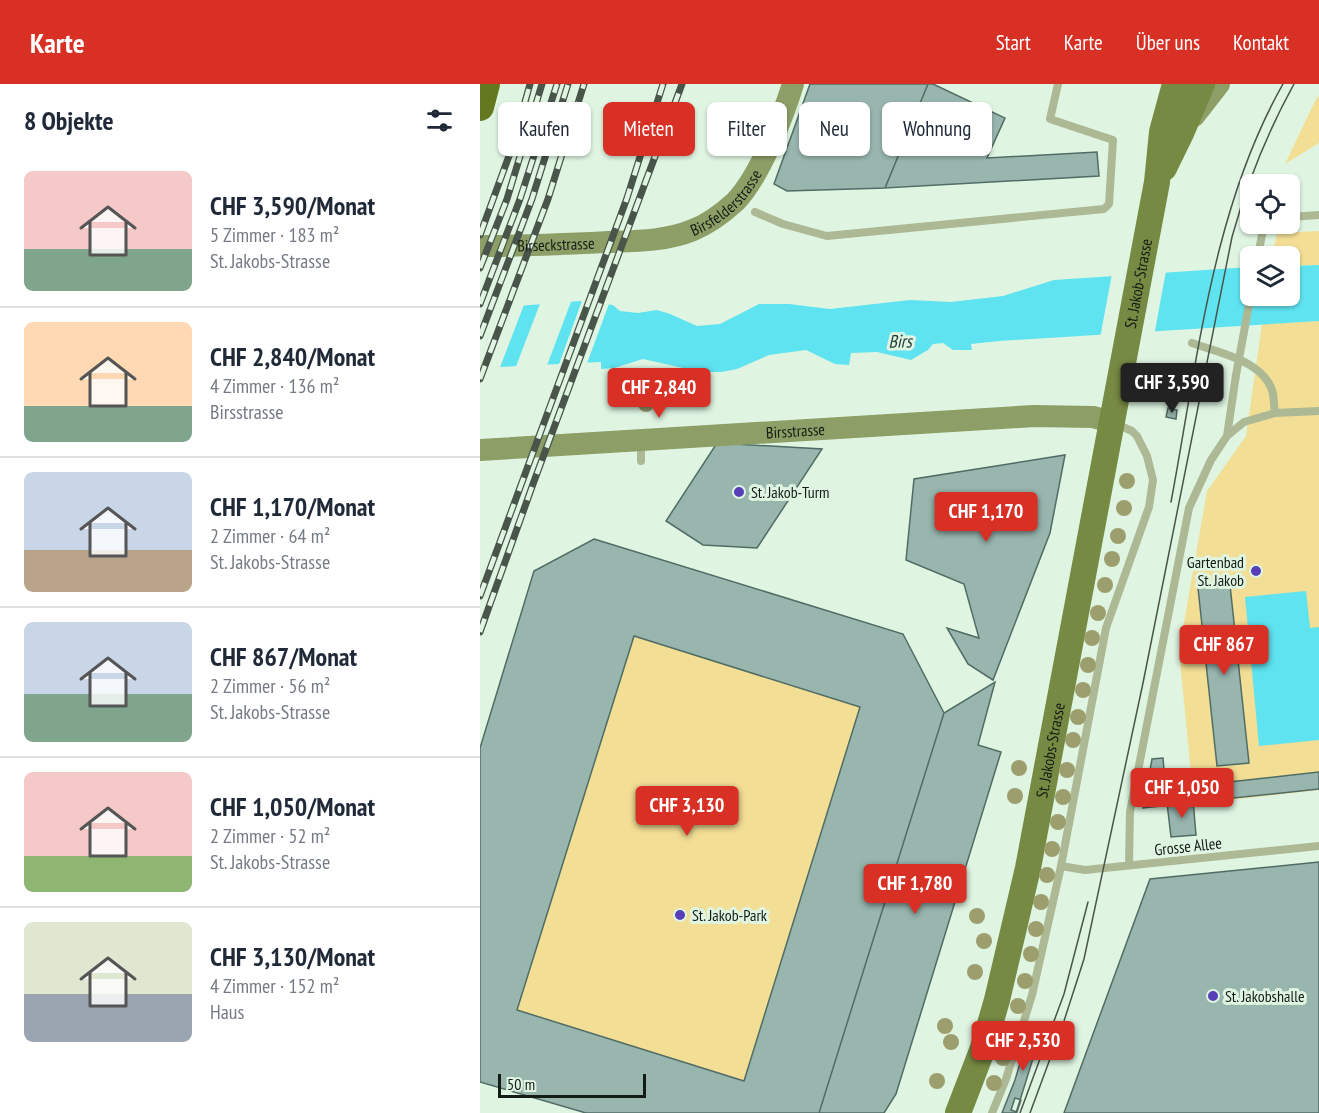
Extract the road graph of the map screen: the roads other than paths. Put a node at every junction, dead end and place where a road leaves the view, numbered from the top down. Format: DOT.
graph roads {
  1 [pos="486,84"];
  2 [pos="793,84"];
  3 [pos="1058,84"];
  4 [pos="1175,84"];
  5 [pos="1202,84"];
  6 [pos="1219,84"];
  7 [pos="480,107"];
  8 [pos="1182,131"];
  9 [pos="1157,182"];
  10 [pos="755,212"];
  11 [pos="1319,215"];
  12 [pos="1300,216"];
  13 [pos="634,241"];
  14 [pos="480,246"];
  15 [pos="1249,306"];
  16 [pos="1192,344"];
  17 [pos="1119,383"];
  18 [pos="1319,411"];
  19 [pos="1275,413"];
  20 [pos="1112,422"];
  21 [pos="1227,436"];
  22 [pos="480,450"];
  23 [pos="1319,846"];
  24 [pos="1129,865"];
  25 [pos="1060,866"];
  26 [pos="958,1113"];
  27 [pos="992,1113"];
  1 -- 7 [label="highway"];
  2 -- 13 [label="street, Birsfelderstrasse"];
  3 -- 10 [label="lane"];
  4 -- 9 [label="main road, St. Jakob-Strasse"];
  5 -- 8 [label="main road, St. Jakob-Strasse"];
  6 -- 8 [label="street"];
  8 -- 9 [label="main road, St. Jakob-Strasse"];
  9 -- 17 [label="main road, St. Jakob-Strasse"];
  11 -- 12 [label="lane"];
  13 -- 14 [label="street, Birseckstrasse"];
  15 -- 21 [label="lane, bridge"];
  16 -- 19 [label="lane"];
  17 -- 20 [label="main road, St. Jakobs-Strasse"];
  18 -- 19 [label="lane"];
  19 -- 21 [label="lane"];
  20 -- 22 [label="street, Birsstrasse"];
  20 -- 25 [label="lane"];
  20 -- 26 [label="main road, St. Jakobs-Strasse"];
  21 -- 24 [label="lane"];
  23 -- 24 [label="lane, Grosse Allee"];
  24 -- 25 [label="lane, Grosse Allee"];
  25 -- 27 [label="lane"];
}
